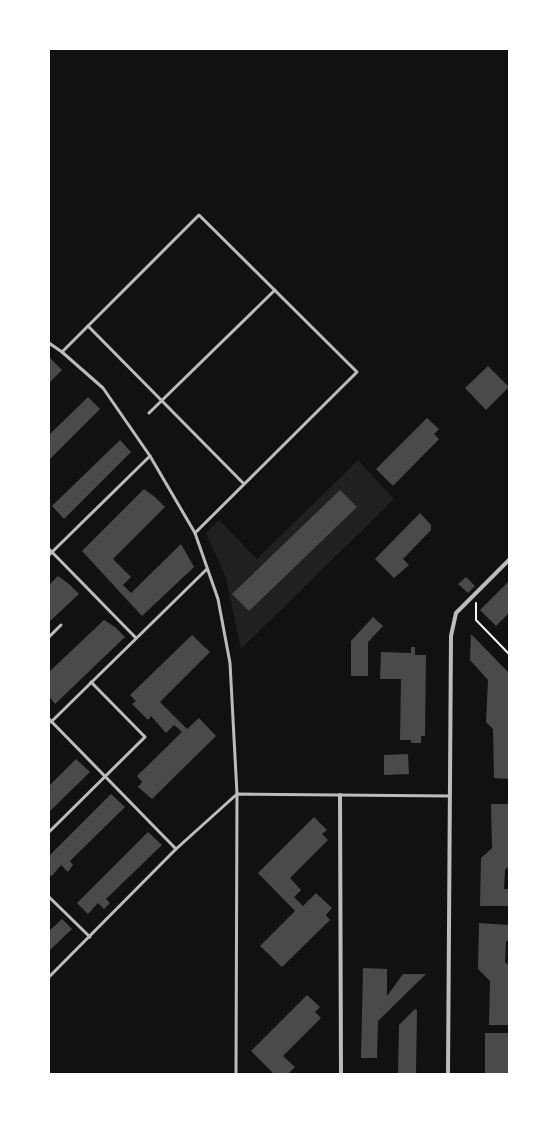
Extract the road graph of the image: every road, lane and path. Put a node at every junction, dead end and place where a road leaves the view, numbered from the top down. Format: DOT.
graph roads {
  1 [pos="275,290"];
  2 [pos="88,326"];
  3 [pos="49,343"];
  4 [pos="62,352"];
  5 [pos="162,401"];
  6 [pos="150,413"];
  7 [pos="150,456"];
  8 [pos="244,484"];
  9 [pos="195,533"];
  10 [pos="50,552"];
  11 [pos="509,560"];
  12 [pos="207,569"];
  13 [pos="481,597"];
  14 [pos="61,625"];
  15 [pos="49,637"];
  16 [pos="136,638"];
  17 [pos="509,654"];
  18 [pos="91,682"];
  19 [pos="50,720"];
  20 [pos="105,777"];
  21 [pos="237,794"];
  22 [pos="340,795"];
  23 [pos="449,796"];
  24 [pos="49,832"];
  25 [pos="176,849"];
  26 [pos="49,897"];
  27 [pos="90,937"];
  28 [pos="49,977"];
  29 [pos="236,1074"];
  30 [pos="341,1074"];
  31 [pos="448,1074"];
  1 -- 2 [label="lane"];
  1 -- 5 [label="lane"];
  1 -- 8 [label="lane"];
  2 -- 4 [label="lane"];
  2 -- 5 [label="lane"];
  3 -- 4 [label="lane"];
  4 -- 7 [label="lane"];
  5 -- 6 [label="lane"];
  5 -- 8 [label="lane"];
  7 -- 9 [label="lane"];
  7 -- 10 [label="lane"];
  8 -- 9 [label="lane"];
  9 -- 12 [label="lane"];
  10 -- 16 [label="lane"];
  11 -- 23 [label="street"];
  12 -- 16 [label="lane"];
  12 -- 21 [label="lane"];
  13 -- 17 [label="path"];
  14 -- 15 [label="lane"];
  16 -- 18 [label="lane"];
  18 -- 19 [label="lane"];
  18 -- 20 [label="lane"];
  19 -- 20 [label="lane"];
  20 -- 24 [label="lane"];
  20 -- 25 [label="lane"];
  21 -- 22 [label="lane"];
  21 -- 25 [label="lane"];
  21 -- 29 [label="lane"];
  22 -- 23 [label="lane"];
  22 -- 30 [label="street"];
  23 -- 31 [label="street"];
  25 -- 27 [label="lane"];
  26 -- 27 [label="lane"];
  27 -- 28 [label="lane"];
}
